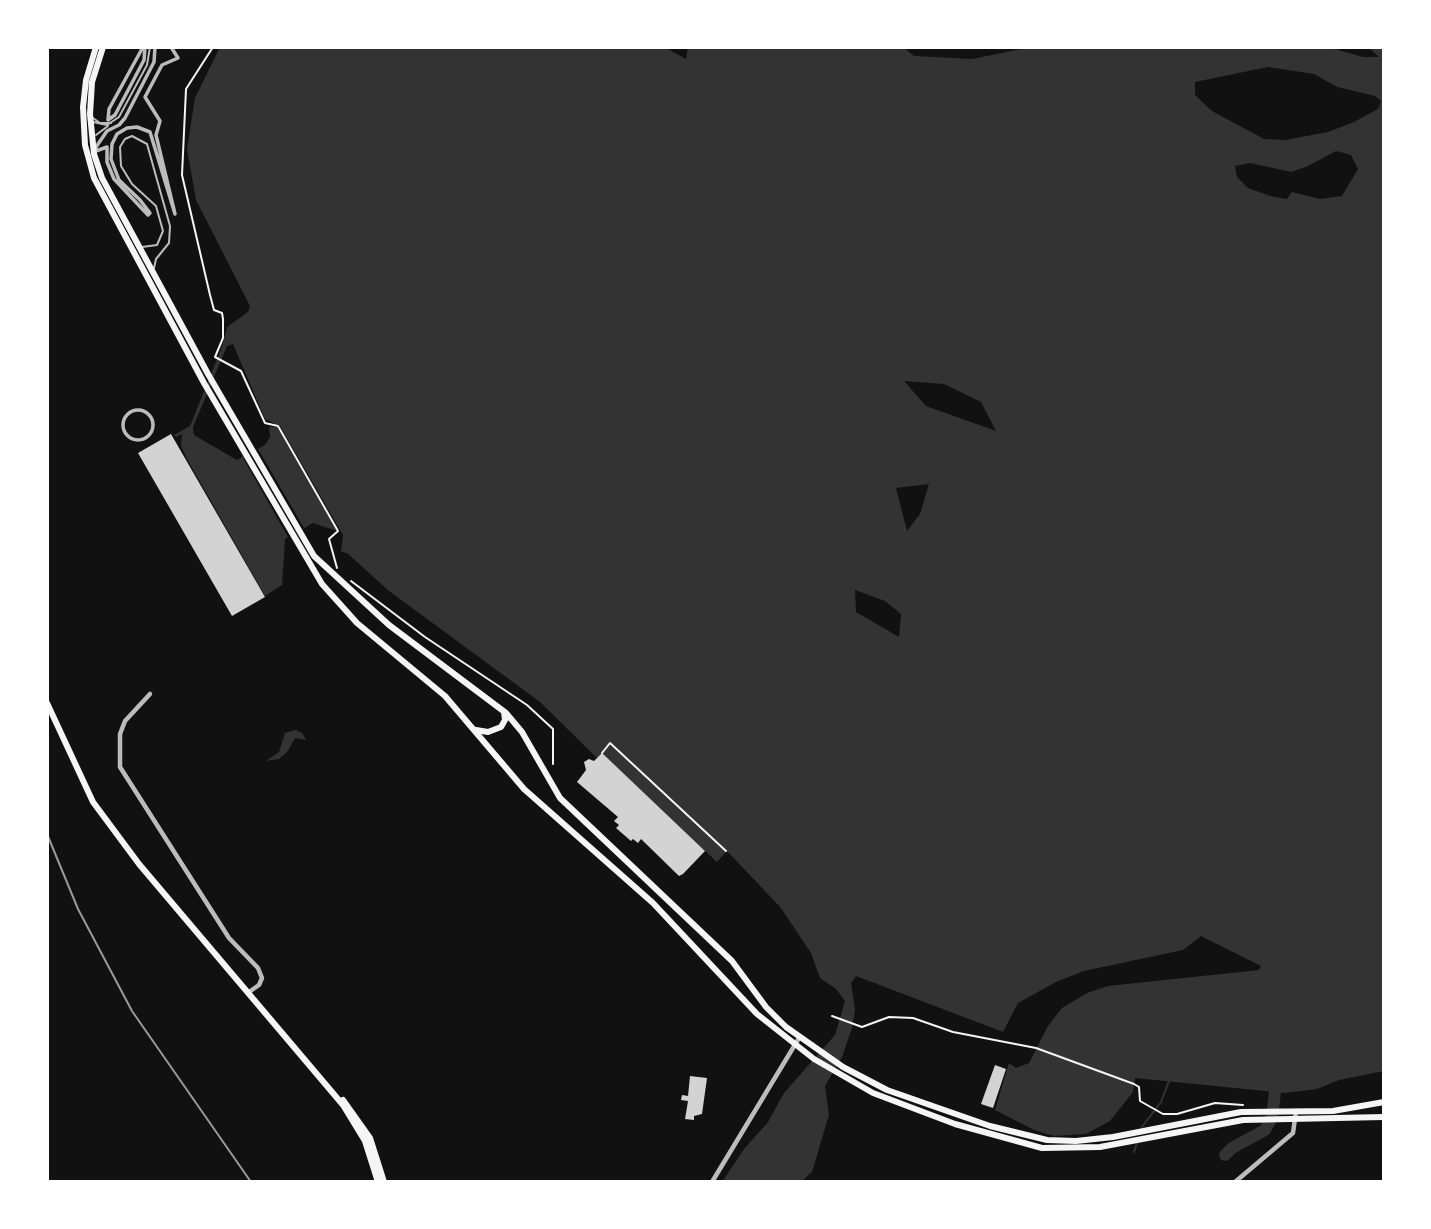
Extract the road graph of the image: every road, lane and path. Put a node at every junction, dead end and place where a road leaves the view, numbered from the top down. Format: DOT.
graph roads {
  1 [pos="96,47"];
  2 [pos="103,47"];
  3 [pos="148,47"];
  4 [pos="171,47"];
  5 [pos="213,47"];
  6 [pos="86,106"];
  7 [pos="90,117"];
  8 [pos="115,122"];
  9 [pos="103,129"];
  10 [pos="92,140"];
  11 [pos="91,155"];
  12 [pos="135,239"];
  13 [pos="155,272"];
  14 [pos="124,432"];
  15 [pos="248,452"];
  16 [pos="296,535"];
  17 [pos="338,572"];
  18 [pos="346,578"];
  19 [pos="149,694"];
  20 [pos="47,703"];
  21 [pos="503,709"];
  22 [pos="472,727"];
  23 [pos="602,753"];
  24 [pos="554,764"];
  25 [pos="726,851"];
  26 [pos="249,992"];
  27 [pos="832,1016"];
  28 [pos="799,1038"];
  29 [pos="794,1044"];
  30 [pos="324,1082"];
  31 [pos="1384,1102"];
  32 [pos="1251,1108"];
  33 [pos="1296,1111"];
  34 [pos="1384,1117"];
  35 [pos="1296,1120"];
  36 [pos="377,1182"];
  37 [pos="384,1182"];
  38 [pos="712,1182"];
  39 [pos="1235,1182"];
  1 -- 6 [label="main road"];
  2 -- 6 [label="main road"];
  3 -- 3 [label="street"];
  3 -- 4 [label="street"];
  3 -- 8 [label="lane"];
  5 -- 17 [label="path"];
  6 -- 7 [label="main road"];
  6 -- 8 [label="lane"];
  6 -- 11 [label="main road"];
  7 -- 8 [label="lane"];
  7 -- 10 [label="main road"];
  8 -- 9 [label="lane"];
  9 -- 10 [label="lane"];
  9 -- 11 [label="lane"];
  10 -- 11 [label="main road"];
  11 -- 12 [label="main road"];
  11 -- 15 [label="main road"];
  12 -- 13 [label="main road"];
  12 -- 13 [label="lane"];
  13 -- 15 [label="main road"];
  14 -- 14 [label="street"];
  15 -- 16 [label="main road"];
  16 -- 21 [label="main road"];
  16 -- 22 [label="main road"];
  18 -- 24 [label="path"];
  19 -- 26 [label="street"];
  20 -- 26 [label="main road"];
  21 -- 22 [label="main road"];
  21 -- 28 [label="main road"];
  22 -- 29 [label="main road"];
  23 -- 25 [label="path"];
  26 -- 30 [label="main road"];
  27 -- 32 [label="path"];
  28 -- 29 [label="street"];
  28 -- 32 [label="main road"];
  29 -- 35 [label="main road"];
  29 -- 38 [label="street"];
  30 -- 36 [label="main road"];
  30 -- 37 [label="main road"];
  31 -- 33 [label="main road"];
  32 -- 33 [label="main road"];
  33 -- 35 [label="street"];
  34 -- 35 [label="main road"];
  35 -- 39 [label="street"];
}
